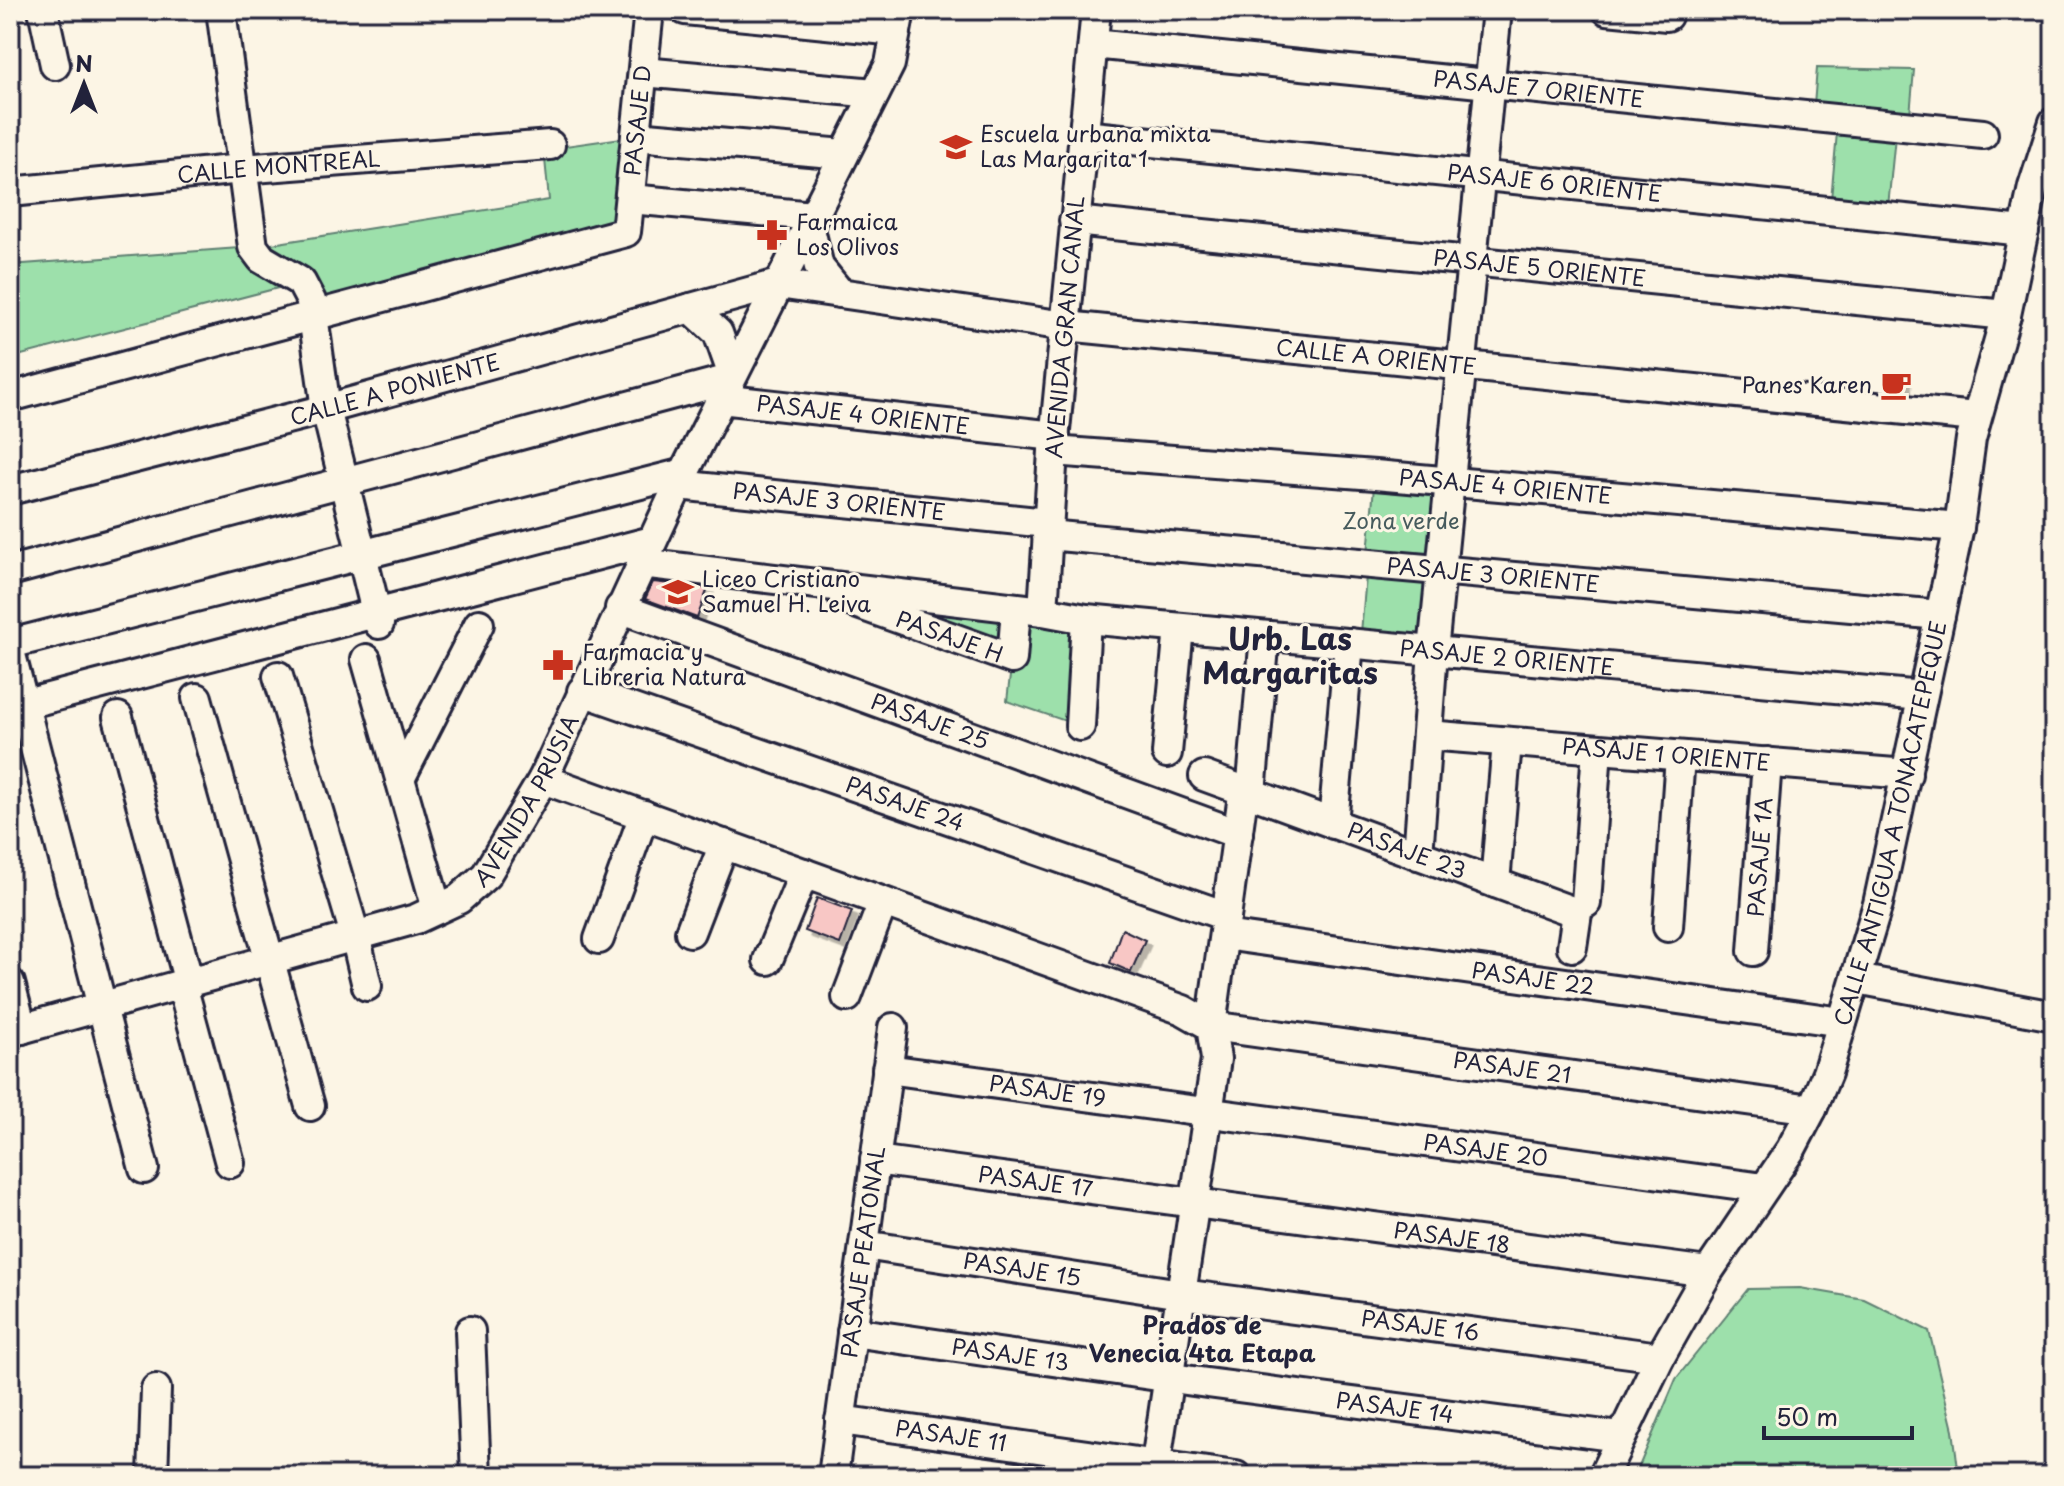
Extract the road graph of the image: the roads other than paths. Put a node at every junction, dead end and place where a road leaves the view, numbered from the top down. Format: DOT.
graph roads {
  1 [pos="43,10"];
  2 [pos="221,10"];
  3 [pos="649,10"];
  4 [pos="685,10"];
  5 [pos="1096,10"];
  6 [pos="1497,10"];
  7 [pos="1607,10"];
  8 [pos="1667,16"];
  9 [pos="898,21"];
  10 [pos="1093,44"];
  11 [pos="55,65"];
  12 [pos="643,72"];
  13 [pos="1490,85"];
  14 [pos="875,93"];
  15 [pos="2054,122"];
  16 [pos="1983,134"];
  17 [pos="1083,135"];
  18 [pos="636,136"];
  19 [pos="550,145"];
  20 [pos="844,154"];
  21 [pos="242,169"];
  22 [pos="1480,175"];
  23 [pos="10,192"];
  24 [pos="630,199"];
  25 [pos="811,221"];
  26 [pos="1074,221"];
  27 [pos="2024,231"];
  28 [pos="1472,262"];
  29 [pos="778,284"];
  30 [pos="840,293"];
  31 [pos="691,308"];
  32 [pos="2006,315"];
  33 [pos="313,316"];
  34 [pos="1066,326"];
  35 [pos="1461,365"];
  36 [pos="727,384"];
  37 [pos="10,397"];
  38 [pos="326,409"];
  39 [pos="1976,417"];
  40 [pos="1054,444"];
  41 [pos="681,479"];
  42 [pos="344,482"];
  43 [pos="1449,482"];
  44 [pos="10,490"];
  45 [pos="1959,527"];
  46 [pos="1047,529"];
  47 [pos="646,552"];
  48 [pos="362,554"];
  49 [pos="1441,568"];
  50 [pos="10,571"];
  51 [pos="795,582"];
  52 [pos="1035,606"];
  53 [pos="620,608"];
  54 [pos="1940,615"];
  55 [pos="378,619"];
  56 [pos="1086,619"];
  57 [pos="479,624"];
  58 [pos="1179,628"];
  59 [pos="1265,636"];
  60 [pos="1349,643"];
  61 [pos="10,644"];
  62 [pos="10,651"];
  63 [pos="1433,651"];
  64 [pos="366,659"];
  65 [pos="278,676"];
  66 [pos="582,691"];
  67 [pos="1922,696"];
  68 [pos="197,698"];
  69 [pos="18,706"];
  70 [pos="118,717"];
  71 [pos="1080,726"];
  72 [pos="1427,735"];
  73 [pos="1507,742"];
  74 [pos="1597,749"];
  75 [pos="1167,753"];
  76 [pos="1680,756"];
  77 [pos="1767,762"];
  78 [pos="1907,774"];
  79 [pos="1204,776"];
  80 [pos="400,779"];
  81 [pos="543,779"];
  82 [pos="1246,798"];
  83 [pos="644,815"];
  84 [pos="1333,824"];
  85 [pos="1238,834"];
  86 [pos="724,844"];
  87 [pos="1418,855"];
  88 [pos="804,873"];
  89 [pos="1495,883"];
  90 [pos="883,902"];
  91 [pos="1586,903"];
  92 [pos="437,909"];
  93 [pos="1225,926"];
  94 [pos="1668,927"];
  95 [pos="690,932"];
  96 [pos="355,935"];
  97 [pos="599,939"];
  98 [pos="1572,947"];
  99 [pos="1753,951"];
  100 [pos="269,960"];
  101 [pos="768,960"];
  102 [pos="1857,979"];
  103 [pos="10,983"];
  104 [pos="186,984"];
  105 [pos="367,986"];
  106 [pos="847,997"];
  107 [pos="103,1007"];
  108 [pos="2054,1016"];
  109 [pos="1842,1022"];
  110 [pos="1211,1026"];
  111 [pos="893,1028"];
  112 [pos="16,1030"];
  113 [pos="887,1069"];
  114 [pos="310,1106"];
  115 [pos="1812,1109"];
  116 [pos="1208,1114"];
  117 [pos="875,1160"];
  118 [pos="230,1163"];
  119 [pos="144,1169"];
  120 [pos="1764,1188"];
  121 [pos="1195,1201"];
  122 [pos="864,1245"];
  123 [pos="1708,1272"];
  124 [pos="1181,1294"];
  125 [pos="470,1331"];
  126 [pos="852,1332"];
  127 [pos="1660,1357"];
  128 [pos="1169,1377"];
  129 [pos="156,1389"];
  130 [pos="840,1420"];
  131 [pos="1620,1437"];
  132 [pos="1155,1470"];
  133 [pos="153,1476"];
  134 [pos="476,1476"];
  135 [pos="833,1476"];
  136 [pos="1236,1476"];
  137 [pos="1603,1476"];
  1 -- 11 [label="street"];
  2 -- 21 [label="street"];
  3 -- 12 [label="street, PASAJE D"];
  4 -- 9 [label="street"];
  5 -- 10 [label="street, AVENIDA GRAN CANAL"];
  6 -- 13 [label="street"];
  7 -- 8 [label="street"];
  9 -- 14 [label="street, AVENIDA PRUSIA"];
  10 -- 13 [label="street, PASAJE 7 ORIENTE"];
  10 -- 17 [label="street, AVENIDA GRAN CANAL"];
  12 -- 14 [label="street"];
  12 -- 18 [label="street, PASAJE D"];
  13 -- 16 [label="street, PASAJE 7 ORIENTE"];
  13 -- 22 [label="street"];
  14 -- 20 [label="street, AVENIDA PRUSIA"];
  15 -- 27 [label="street, CALLE ANTIGUA A TONACATEPEQUE"];
  17 -- 22 [label="street, PASAJE 6 ORIENTE"];
  17 -- 26 [label="street, AVENIDA GRAN CANAL"];
  18 -- 20 [label="street"];
  18 -- 24 [label="street, PASAJE D"];
  19 -- 21 [label="street, CALLE MONTREAL"];
  20 -- 25 [label="street, AVENIDA PRUSIA"];
  21 -- 23 [label="street, CALLE MONTREAL"];
  21 -- 33 [label="street"];
  22 -- 27 [label="street, PASAJE 6 ORIENTE"];
  22 -- 28 [label="street"];
  24 -- 25 [label="street"];
  24 -- 33 [label="street, PASAJE D"];
  25 -- 29 [label="street, AVENIDA PRUSIA"];
  25 -- 30 [label="street"];
  26 -- 28 [label="street, PASAJE 5 ORIENTE"];
  26 -- 34 [label="street, AVENIDA GRAN CANAL"];
  27 -- 32 [label="street, CALLE ANTIGUA A TONACATEPEQUE"];
  28 -- 32 [label="street, PASAJE 5 ORIENTE"];
  28 -- 35 [label="street"];
  29 -- 30 [label="street, CALLE A ORIENTE"];
  29 -- 31 [label="street, CALLE A PONIENTE"];
  29 -- 36 [label="street, AVENIDA PRUSIA"];
  30 -- 34 [label="street, CALLE A ORIENTE"];
  31 -- 36 [label="street"];
  31 -- 38 [label="street, CALLE A PONIENTE"];
  32 -- 39 [label="street, CALLE ANTIGUA A TONACATEPEQUE"];
  33 -- 37 [label="street"];
  33 -- 38 [label="street"];
  34 -- 35 [label="street, CALLE A ORIENTE"];
  34 -- 40 [label="street, AVENIDA GRAN CANAL"];
  35 -- 39 [label="street, CALLE A ORIENTE"];
  35 -- 43 [label="street"];
  36 -- 40 [label="street, PASAJE 4 ORIENTE"];
  36 -- 41 [label="street, AVENIDA PRUSIA"];
  36 -- 42 [label="street"];
  38 -- 42 [label="street"];
  38 -- 44 [label="street, CALLE A PONIENTE"];
  39 -- 45 [label="street, CALLE ANTIGUA A TONACATEPEQUE"];
  40 -- 43 [label="street, PASAJE 4 ORIENTE"];
  40 -- 46 [label="street, AVENIDA GRAN CANAL"];
  41 -- 46 [label="street, PASAJE 3 ORIENTE"];
  41 -- 47 [label="street, AVENIDA PRUSIA"];
  41 -- 48 [label="street, PASAJE 3 ORIENTE"];
  42 -- 48 [label="street"];
  42 -- 50 [label="street"];
  43 -- 45 [label="street, PASAJE 4 ORIENTE"];
  43 -- 49 [label="street"];
  45 -- 54 [label="street, CALLE ANTIGUA A TONACATEPEQUE"];
  46 -- 49 [label="street, PASAJE 3 ORIENTE"];
  46 -- 52 [label="street, AVENIDA GRAN CANAL"];
  47 -- 51 [label="street, PASAJE 2 ORIENTE"];
  47 -- 53 [label="street, AVENIDA PRUSIA"];
  47 -- 55 [label="street"];
  48 -- 55 [label="street"];
  48 -- 61 [label="street, PASAJE 3 ORIENTE"];
  49 -- 54 [label="street, PASAJE 3 ORIENTE"];
  49 -- 63 [label="street"];
  51 -- 52 [label="street, PASAJE 2 ORIENTE"];
  51 -- 52 [label="street, PASAJE H"];
  52 -- 56 [label="street, PASAJE 2 ORIENTE"];
  53 -- 66 [label="street, AVENIDA PRUSIA"];
  53 -- 85 [label="street, PASAJE 25"];
  54 -- 67 [label="street, CALLE ANTIGUA A TONACATEPEQUE"];
  55 -- 69 [label="street"];
  56 -- 58 [label="street, PASAJE 2 ORIENTE"];
  56 -- 71 [label="street"];
  57 -- 80 [label="street"];
  58 -- 59 [label="street, PASAJE 2 ORIENTE"];
  58 -- 75 [label="street"];
  59 -- 60 [label="street, PASAJE 2 ORIENTE"];
  59 -- 82 [label="street"];
  60 -- 63 [label="street, PASAJE 2 ORIENTE"];
  60 -- 84 [label="street"];
  62 -- 69 [label="street"];
  63 -- 67 [label="street, PASAJE 2 ORIENTE"];
  63 -- 72 [label="street"];
  64 -- 80 [label="street"];
  65 -- 96 [label="street"];
  66 -- 81 [label="street, AVENIDA PRUSIA"];
  66 -- 93 [label="street, PASAJE 24"];
  67 -- 78 [label="street, CALLE ANTIGUA A TONACATEPEQUE"];
  68 -- 100 [label="street"];
  69 -- 107 [label="street"];
  70 -- 104 [label="street"];
  72 -- 73 [label="street, PASAJE 1 ORIENTE"];
  72 -- 87 [label="street"];
  73 -- 74 [label="street, PASAJE 1 ORIENTE"];
  73 -- 89 [label="street"];
  74 -- 76 [label="street, PASAJE 1 ORIENTE"];
  74 -- 91 [label="street"];
  76 -- 77 [label="street, PASAJE 1 ORIENTE"];
  76 -- 94 [label="street"];
  77 -- 78 [label="street, PASAJE 1 ORIENTE"];
  77 -- 99 [label="street, PASAJE 1A"];
  78 -- 102 [label="street, CALLE ANTIGUA A TONACATEPEQUE"];
  79 -- 82 [label="street, PASAJE 23"];
  80 -- 92 [label="street"];
  81 -- 83 [label="street, PASAJE 21"];
  81 -- 92 [label="street, AVENIDA PRUSIA"];
  82 -- 84 [label="street, PASAJE 23"];
  82 -- 85 [label="street"];
  83 -- 86 [label="street, PASAJE 21"];
  83 -- 97 [label="street"];
  84 -- 87 [label="street, PASAJE 23"];
  85 -- 93 [label="street"];
  86 -- 88 [label="street, PASAJE 21"];
  86 -- 95 [label="street"];
  87 -- 89 [label="street, PASAJE 23"];
  88 -- 90 [label="street, PASAJE 21"];
  88 -- 101 [label="street"];
  89 -- 98 [label="street, PASAJE 23"];
  90 -- 106 [label="street"];
  90 -- 110 [label="street, PASAJE 21"];
  92 -- 96 [label="street, AVENIDA PRUSIA"];
  93 -- 109 [label="street, PASAJE 22"];
  93 -- 110 [label="street"];
  96 -- 100 [label="street, AVENIDA PRUSIA"];
  96 -- 105 [label="street"];
  100 -- 104 [label="street, AVENIDA PRUSIA"];
  100 -- 114 [label="street"];
  102 -- 108 [label="street"];
  102 -- 109 [label="street, CALLE ANTIGUA A TONACATEPEQUE"];
  103 -- 112 [label="street"];
  104 -- 107 [label="street, AVENIDA PRUSIA"];
  104 -- 118 [label="street"];
  107 -- 112 [label="street, AVENIDA PRUSIA"];
  107 -- 119 [label="street"];
  109 -- 115 [label="street, CALLE ANTIGUA A TONACATEPEQUE"];
  110 -- 115 [label="street, PASAJE 21"];
  110 -- 116 [label="street"];
  111 -- 113 [label="street, PASAJE PEATONAL"];
  113 -- 116 [label="street, PASAJE 19"];
  113 -- 117 [label="street, PASAJE PEATONAL"];
  115 -- 120 [label="street, CALLE ANTIGUA A TONACATEPEQUE"];
  116 -- 120 [label="street, PASAJE 20"];
  116 -- 121 [label="street"];
  117 -- 121 [label="street, PASAJE 17"];
  117 -- 122 [label="street, PASAJE PEATONAL"];
  120 -- 123 [label="street, CALLE ANTIGUA A TONACATEPEQUE"];
  121 -- 123 [label="street, PASAJE 18"];
  121 -- 124 [label="street"];
  122 -- 124 [label="street, PASAJE 15"];
  122 -- 126 [label="street, PASAJE PEATONAL"];
  123 -- 127 [label="street, CALLE ANTIGUA A TONACATEPEQUE"];
  124 -- 127 [label="street, PASAJE 16"];
  124 -- 128 [label="street"];
  125 -- 134 [label="street"];
  126 -- 128 [label="street, PASAJE 13"];
  126 -- 130 [label="street, PASAJE PEATONAL"];
  127 -- 131 [label="street, CALLE ANTIGUA A TONACATEPEQUE"];
  128 -- 131 [label="street, PASAJE 14"];
  128 -- 132 [label="street"];
  129 -- 133 [label="street"];
  130 -- 132 [label="street, PASAJE 11"];
  130 -- 135 [label="street, PASAJE PEATONAL"];
  131 -- 137 [label="street, CALLE ANTIGUA A TONACATEPEQUE"];
  132 -- 136 [label="street, PASAJE 11"];
}
